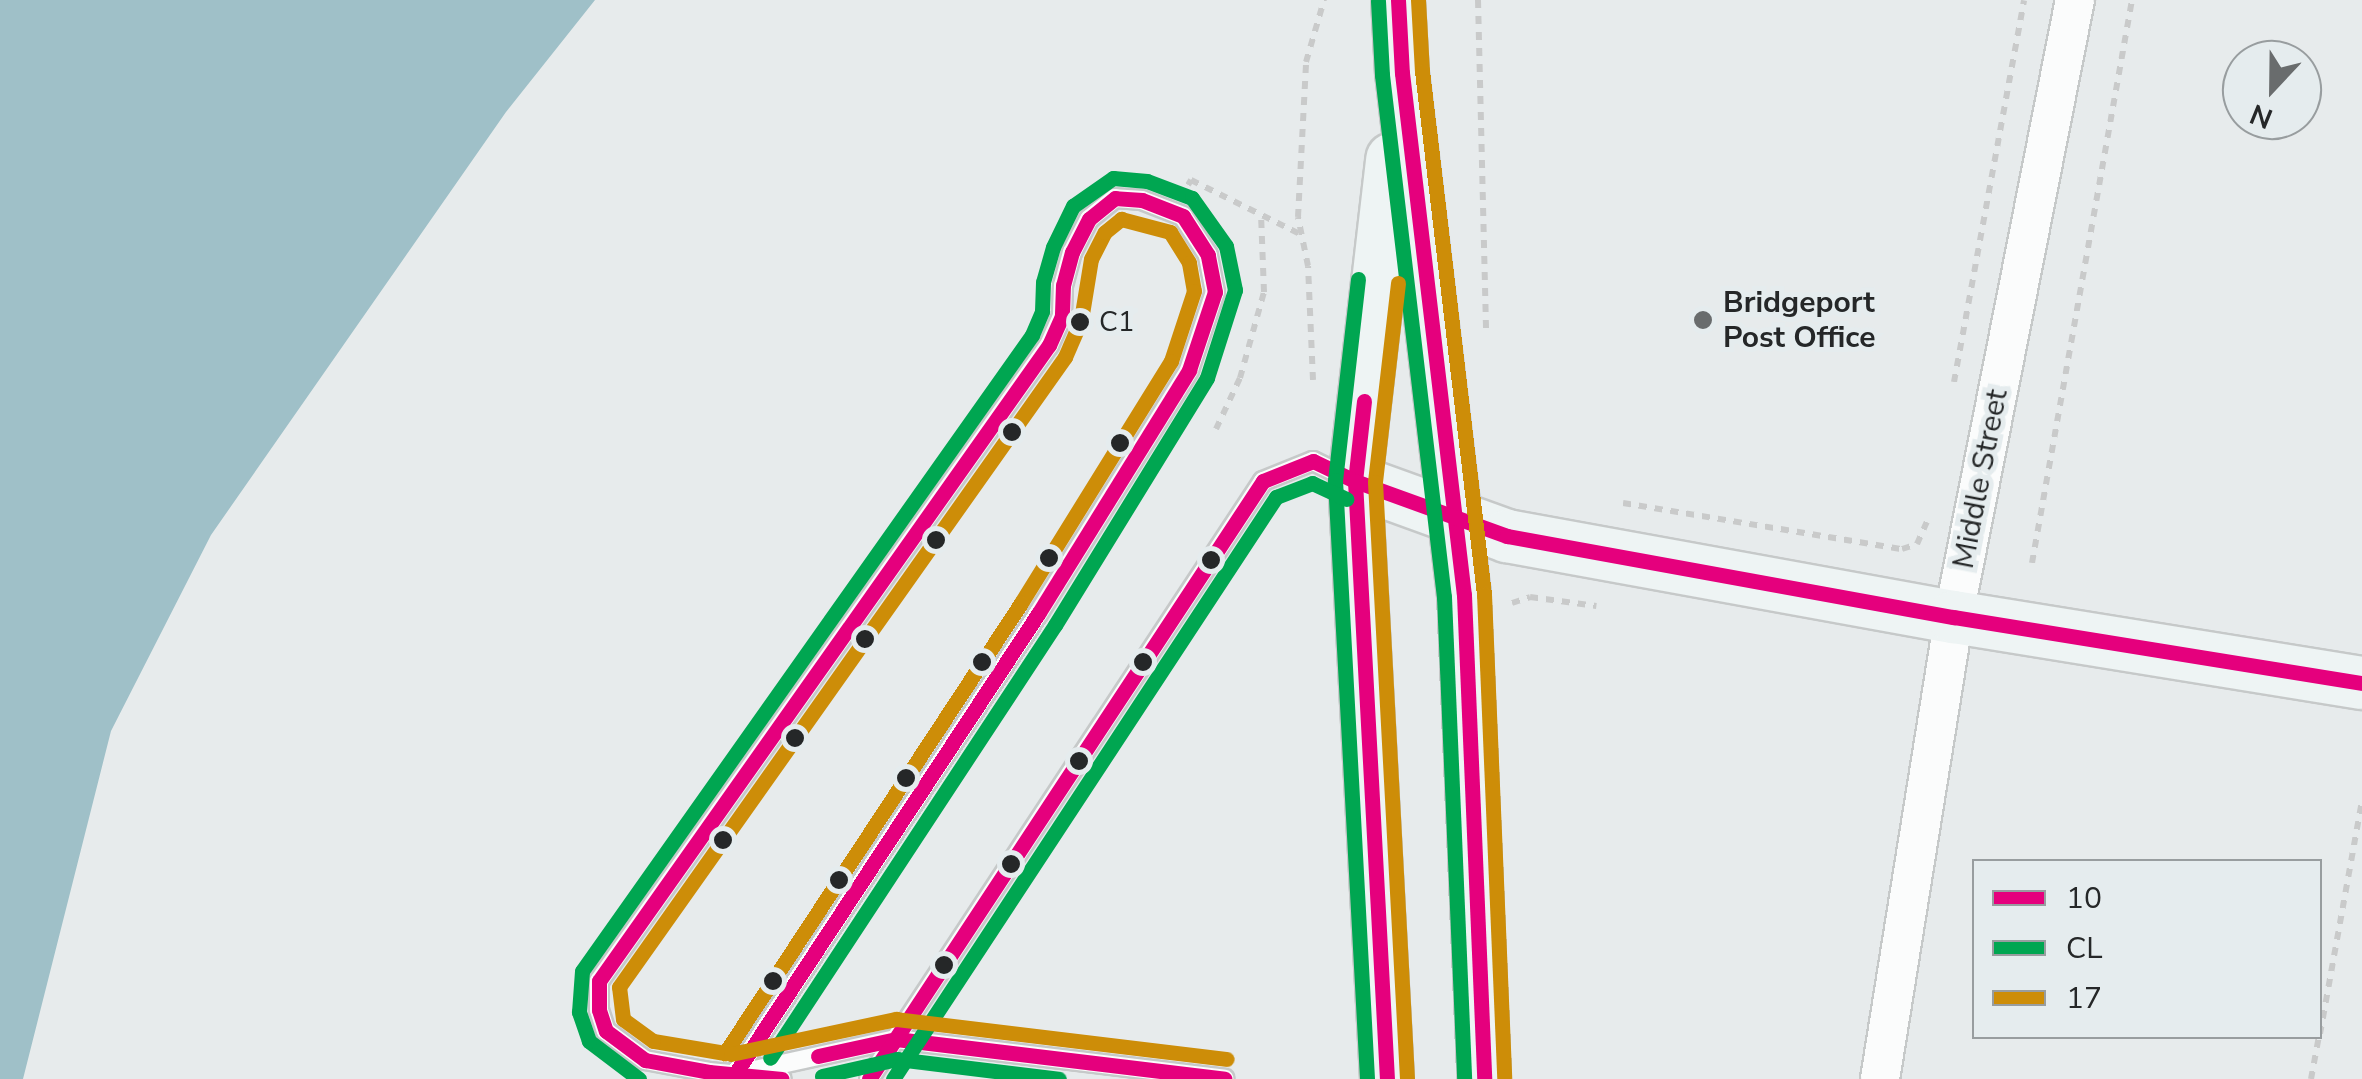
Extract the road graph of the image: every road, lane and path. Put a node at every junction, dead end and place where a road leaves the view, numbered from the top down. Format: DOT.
graph roads {
  1 [pos="1324,0"];
  2 [pos="1398,0"];
  3 [pos="1478,0"];
  4 [pos="2024,0"];
  5 [pos="2075,0"];
  6 [pos="2132,0"];
  7 [pos="1402,73"];
  8 [pos="1174,213"];
  9 [pos="1261,215"];
  10 [pos="1302,235"];
  11 [pos="1487,348"];
  12 [pos="1313,380"];
  13 [pos="1953,384"];
  14 [pos="1216,429"];
  15 [pos="1354,481"];
  16 [pos="1605,500"];
  17 [pos="1456,518"];
  18 [pos="1929,519"];
  19 [pos="2032,563"];
  20 [pos="1954,617"];
  21 [pos="2362,683"];
  22 [pos="2362,800"];
  23 [pos="2322,1020"];
  24 [pos="896,1038"];
  25 [pos="2319,1039"];
  26 [pos="735,1074"];
  27 [pos="782,1079"];
  28 [pos="869,1079"];
  29 [pos="1225,1079"];
  30 [pos="1387,1079"];
  31 [pos="1484,1079"];
  32 [pos="1880,1079"];
  33 [pos="2312,1079"];
  1 -- 10 [label="path"];
  2 -- 7 [label="main road"];
  3 -- 11 [label="path"];
  4 -- 13 [label="path"];
  5 -- 20 [label="street, Middle Street"];
  6 -- 19 [label="path"];
  7 -- 15 [label="main road"];
  7 -- 17 [label="main road"];
  8 -- 9 [label="path"];
  8 -- 26 [label="lane"];
  8 -- 26 [label="lane"];
  9 -- 10 [label="path"];
  9 -- 14 [label="path"];
  10 -- 12 [label="path"];
  15 -- 17 [label="main road"];
  15 -- 24 [label="lane"];
  15 -- 30 [label="main road"];
  16 -- 18 [label="path"];
  17 -- 20 [label="main road"];
  17 -- 31 [label="main road"];
  20 -- 21 [label="main road"];
  20 -- 32 [label="street, Middle Street"];
  22 -- 23 [label="path"];
  24 -- 26 [label="lane"];
  24 -- 28 [label="lane"];
  24 -- 29 [label="lane"];
  25 -- 33 [label="path"];
  26 -- 27 [label="lane"];
}
